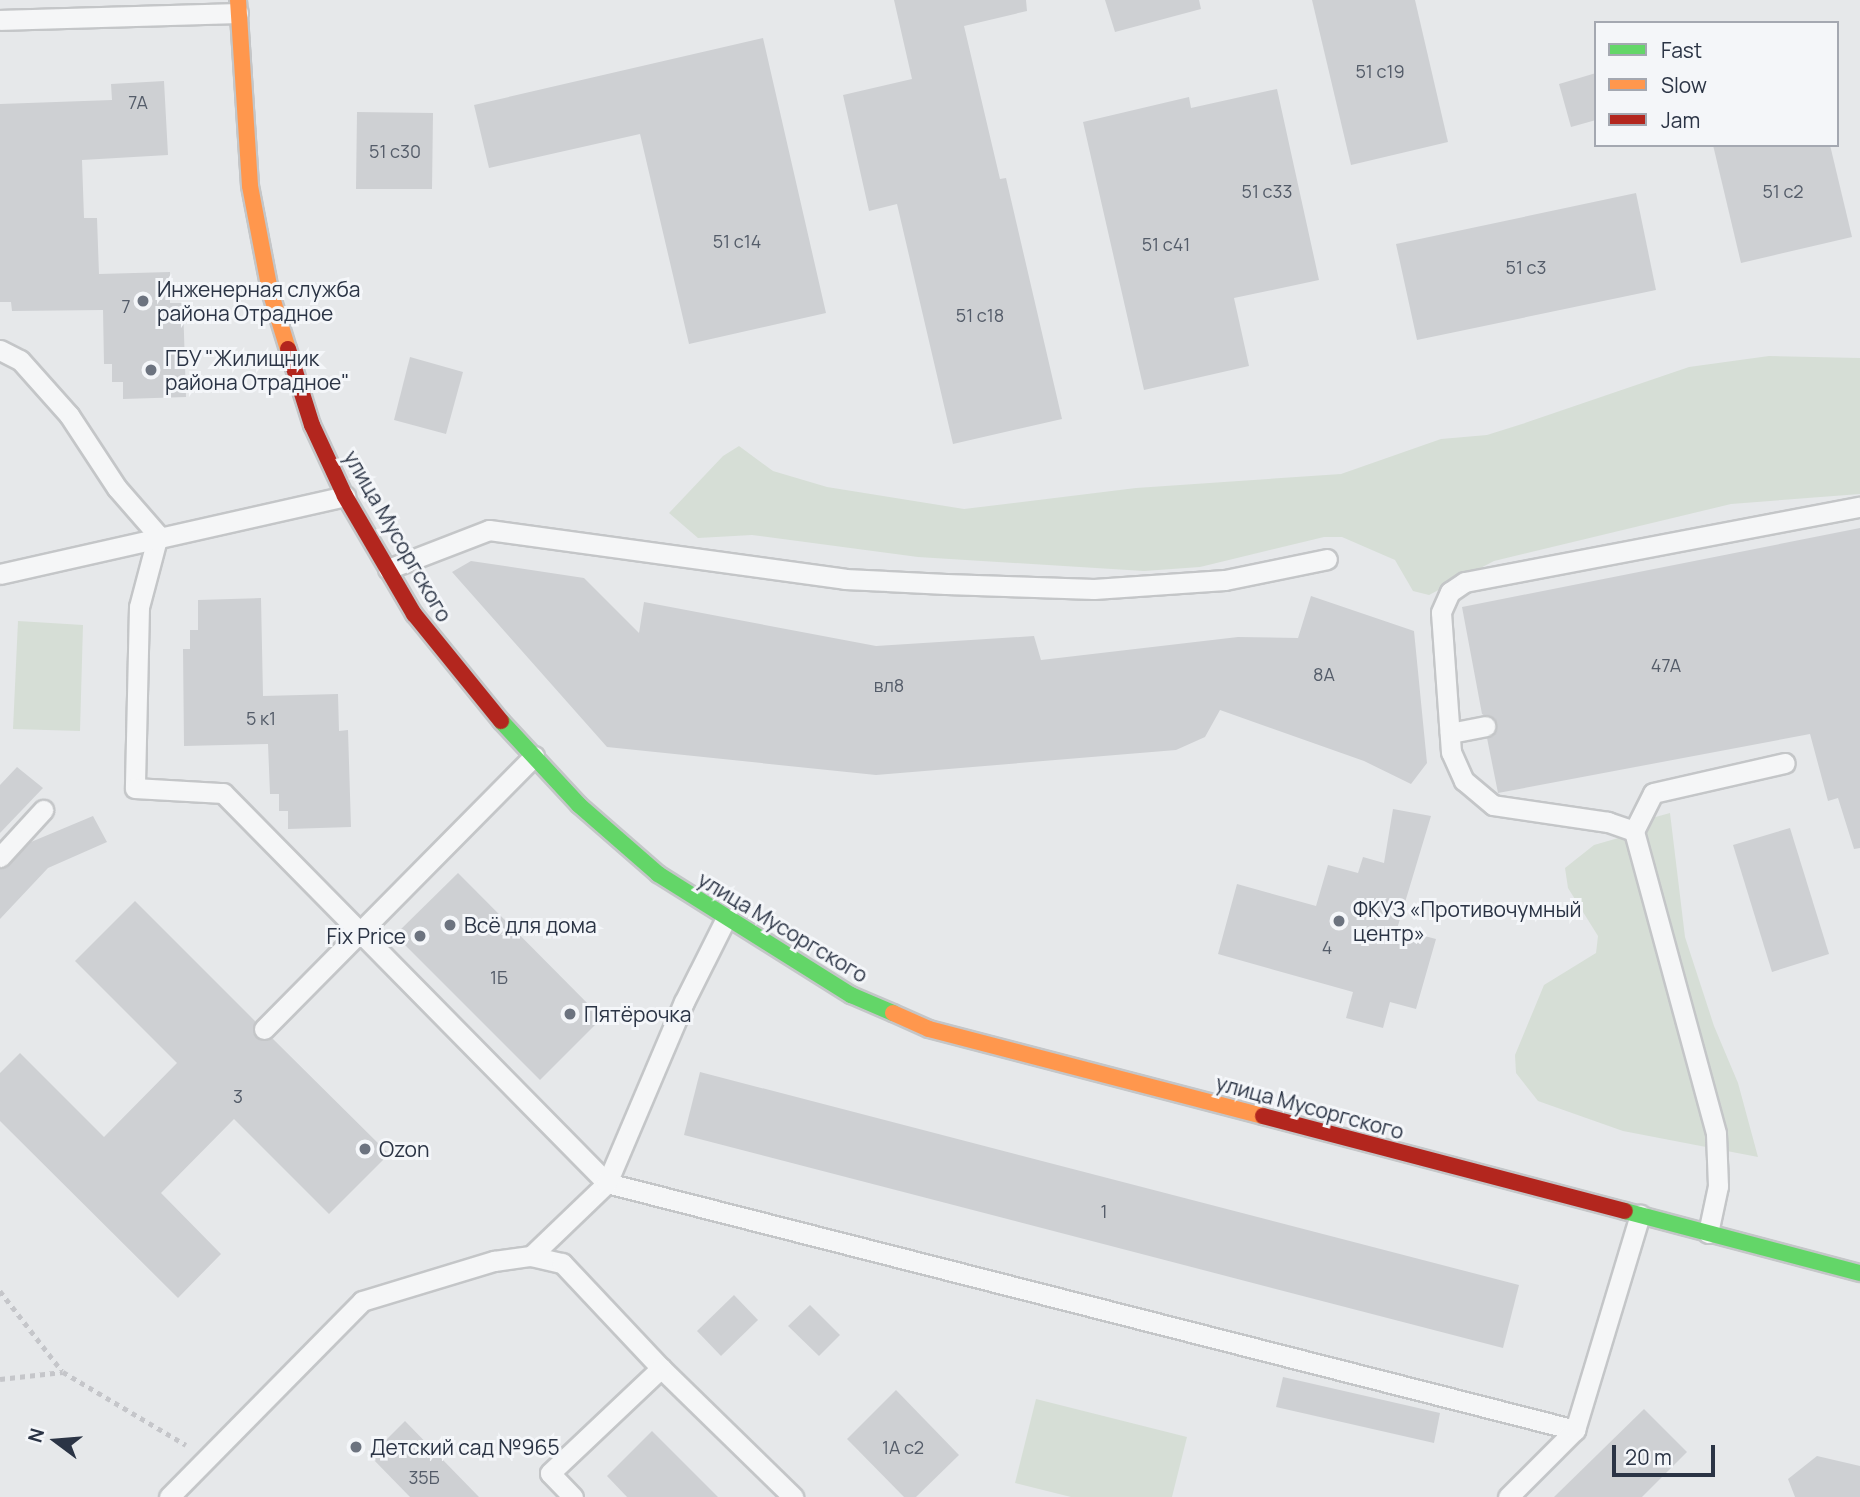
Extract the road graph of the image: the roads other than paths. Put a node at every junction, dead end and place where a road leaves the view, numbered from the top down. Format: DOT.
graph roads {
  1 [pos="238,7"];
  2 [pos="0,20"];
  3 [pos="0,350"];
  4 [pos="345,496"];
  5 [pos="1860,507"];
  6 [pos="158,535"];
  7 [pos="1327,559"];
  8 [pos="388,569"];
  9 [pos="0,574"];
  10 [pos="1485,726"];
  11 [pos="1450,733"];
  12 [pos="534,756"];
  13 [pos="1785,763"];
  14 [pos="43,810"];
  15 [pos="1634,831"];
  16 [pos="0,857"];
  17 [pos="726,918"];
  18 [pos="357,933"];
  19 [pos="264,1029"];
  20 [pos="607,1183"];
  21 [pos="1640,1215"];
  22 [pos="1708,1233"];
  23 [pos="531,1256"];
  24 [pos="1860,1273"];
  25 [pos="661,1368"];
  26 [pos="1575,1430"];
  27 [pos="169,1497"];
  28 [pos="573,1497"];
  29 [pos="793,1497"];
  30 [pos="1508,1497"];
  1 -- 2 [label="lane"];
  1 -- 4 [label="street, улица Мусоргского"];
  3 -- 6 [label="lane"];
  4 -- 6 [label="lane"];
  4 -- 8 [label="street, улица Мусоргского"];
  5 -- 11 [label="lane"];
  6 -- 9 [label="lane"];
  6 -- 18 [label="lane"];
  7 -- 8 [label="lane"];
  8 -- 12 [label="street, улица Мусоргского"];
  10 -- 11 [label="lane"];
  11 -- 15 [label="lane"];
  12 -- 17 [label="street, улица Мусоргского"];
  12 -- 18 [label="lane"];
  13 -- 15 [label="lane"];
  14 -- 16 [label="lane"];
  15 -- 22 [label="lane"];
  17 -- 20 [label="lane"];
  17 -- 21 [label="street, улица Мусоргского"];
  18 -- 19 [label="lane"];
  18 -- 20 [label="lane"];
  20 -- 23 [label="lane"];
  20 -- 26 [label="lane"];
  21 -- 22 [label="street, улица Мусоргского"];
  21 -- 26 [label="lane"];
  22 -- 24 [label="street, улица Мусоргского"];
  23 -- 25 [label="lane"];
  23 -- 27 [label="lane"];
  25 -- 28 [label="lane"];
  25 -- 29 [label="lane"];
  26 -- 30 [label="lane"];
}
